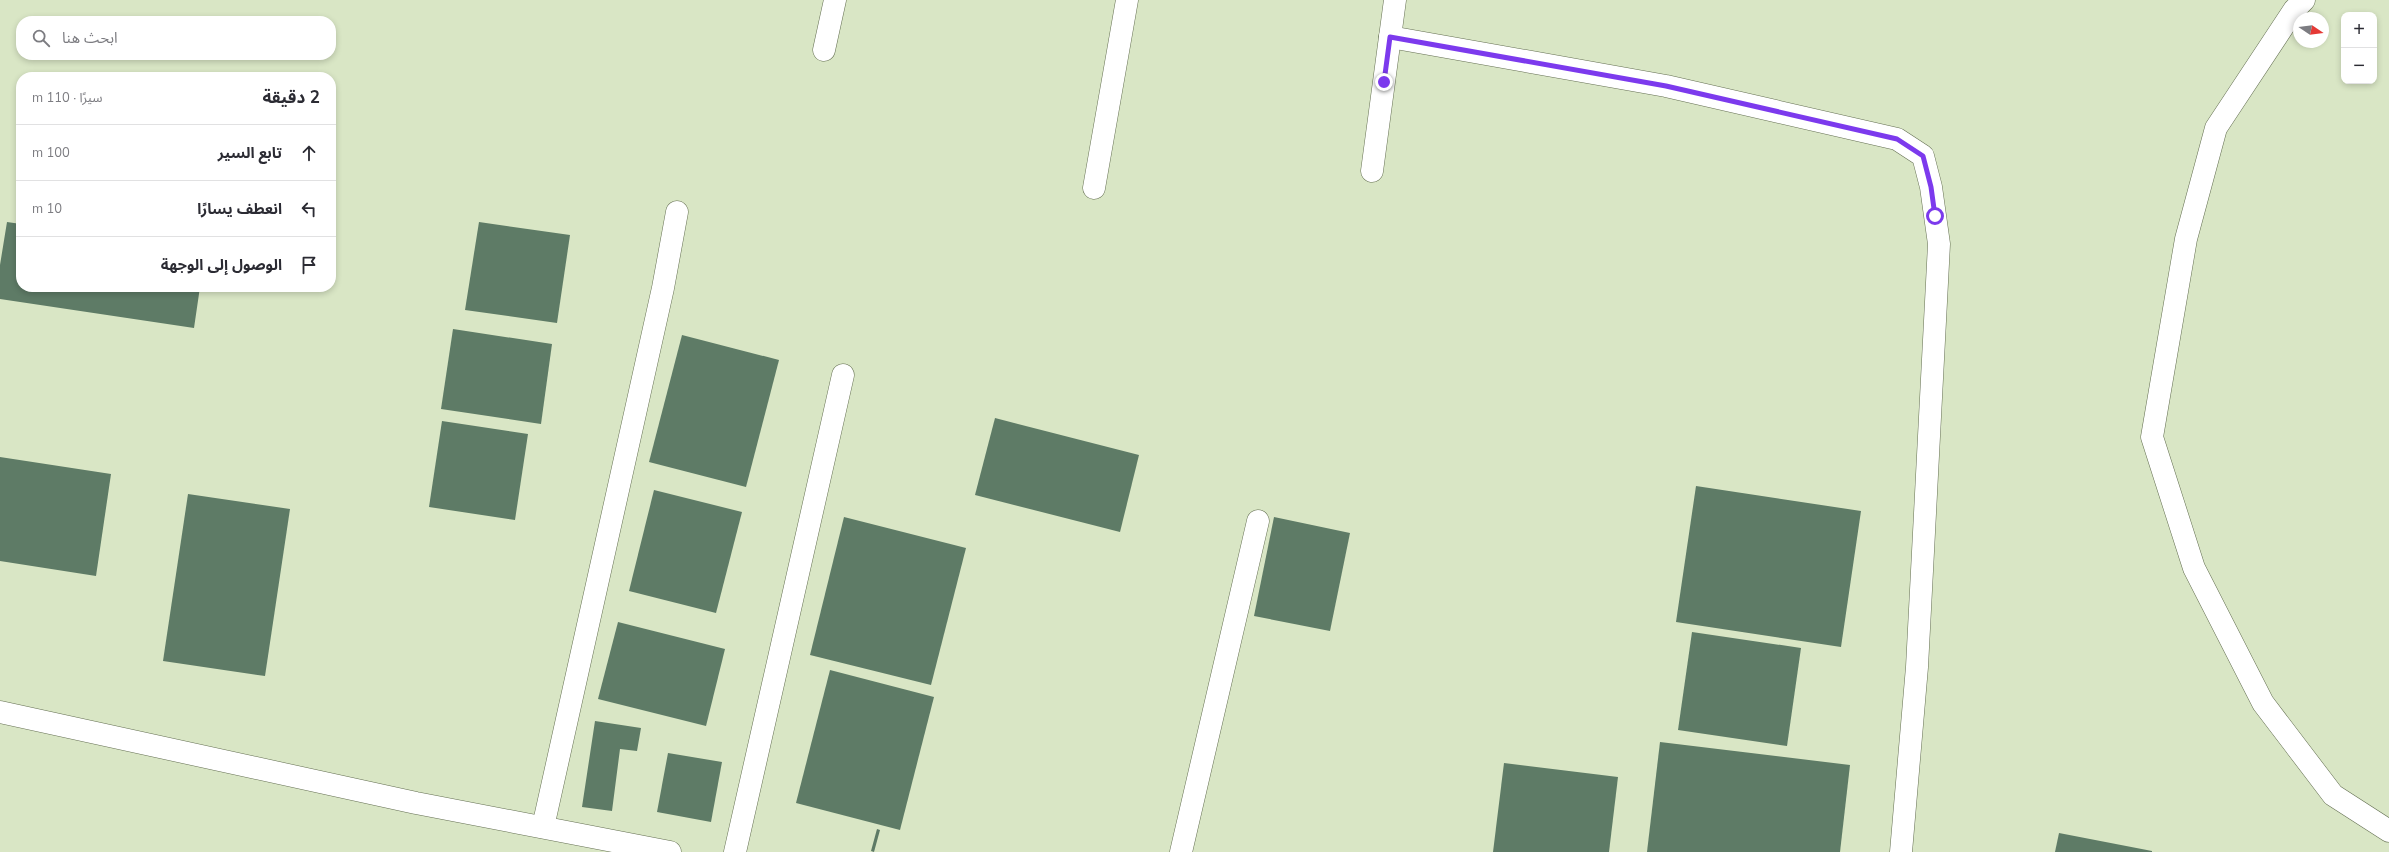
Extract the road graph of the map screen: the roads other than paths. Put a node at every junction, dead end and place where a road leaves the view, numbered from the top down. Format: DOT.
graph roads {
  1 [pos="836,0"];
  2 [pos="1127,0"];
  3 [pos="1395,0"];
  4 [pos="2304,0"];
  5 [pos="1390,37"];
  6 [pos="824,50"];
  7 [pos="1372,171"];
  8 [pos="1094,188"];
  9 [pos="677,212"];
  10 [pos="843,375"];
  11 [pos="1258,521"];
  12 [pos="0,712"];
  13 [pos="543,827"];
  14 [pos="2389,831"];
  15 [pos="670,852"];
  16 [pos="736,852"];
  17 [pos="1181,852"];
  18 [pos="1901,852"];
  1 -- 6 [label="street"];
  2 -- 8 [label="street"];
  3 -- 5 [label="street"];
  4 -- 14 [label="street"];
  5 -- 7 [label="street"];
  5 -- 18 [label="street"];
  9 -- 13 [label="street"];
  10 -- 16 [label="street"];
  11 -- 17 [label="street"];
  12 -- 13 [label="street"];
  13 -- 15 [label="street"];
}
